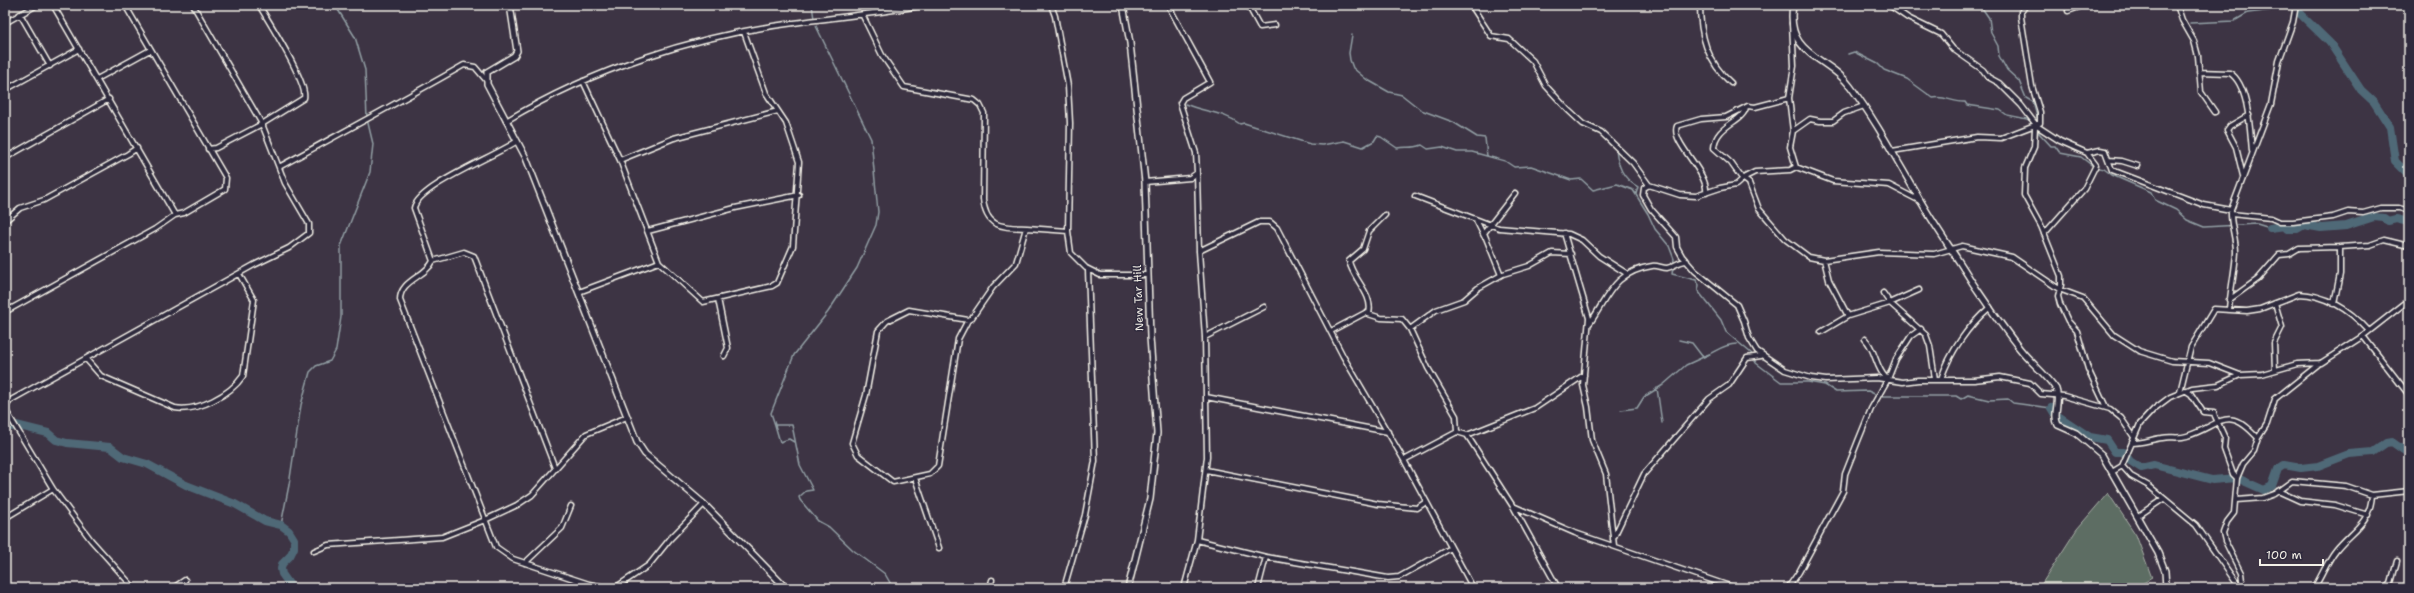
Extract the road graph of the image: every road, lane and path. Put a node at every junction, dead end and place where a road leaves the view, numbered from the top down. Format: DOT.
graph roads {
  1 [pos="37,5"];
  2 [pos="52,5"];
  3 [pos="125,5"];
  4 [pos="193,5"];
  5 [pos="260,5"];
  6 [pos="510,5"];
  7 [pos="926,5"];
  8 [pos="1051,5"];
  9 [pos="1123,5"];
  10 [pos="1168,5"];
  11 [pos="1248,5"];
  12 [pos="1471,5"];
  13 [pos="1700,5"];
  14 [pos="1793,5"];
  15 [pos="1889,5"];
  16 [pos="2026,5"];
  17 [pos="2086,5"];
  18 [pos="2095,5"];
  19 [pos="2177,5"];
  20 [pos="2296,5"];
  21 [pos="2068,11"];
  22 [pos="20,14"];
  23 [pos="863,16"];
  24 [pos="1792,22"];
  25 [pos="5,23"];
  26 [pos="1275,25"];
  27 [pos="744,32"];
  28 [pos="79,49"];
  29 [pos="150,50"];
  30 [pos="50,66"];
  31 [pos="2199,72"];
  32 [pos="97,79"];
  33 [pos="486,80"];
  34 [pos="583,80"];
  35 [pos="1730,83"];
  36 [pos="5,90"];
  37 [pos="1790,98"];
  38 [pos="109,99"];
  39 [pos="1864,106"];
  40 [pos="1746,107"];
  41 [pos="778,111"];
  42 [pos="2215,112"];
  43 [pos="2249,115"];
  44 [pos="506,121"];
  45 [pos="262,124"];
  46 [pos="2036,126"];
  47 [pos="1793,131"];
  48 [pos="517,141"];
  49 [pos="136,148"];
  50 [pos="208,149"];
  51 [pos="1892,151"];
  52 [pos="2252,152"];
  53 [pos="2088,153"];
  54 [pos="5,158"];
  55 [pos="620,160"];
  56 [pos="2108,160"];
  57 [pos="2138,166"];
  58 [pos="279,167"];
  59 [pos="1796,167"];
  60 [pos="1197,173"];
  61 [pos="2243,176"];
  62 [pos="1743,179"];
  63 [pos="1145,182"];
  64 [pos="1649,186"];
  65 [pos="1515,193"];
  66 [pos="1706,193"];
  67 [pos="798,195"];
  68 [pos="1415,196"];
  69 [pos="1920,200"];
  70 [pos="2409,211"];
  71 [pos="2231,212"];
  72 [pos="175,215"];
  73 [pos="1385,215"];
  74 [pos="1476,220"];
  75 [pos="5,221"];
  76 [pos="1488,225"];
  77 [pos="1026,228"];
  78 [pos="648,231"];
  79 [pos="1068,231"];
  80 [pos="1564,233"];
  81 [pos="2044,234"];
  82 [pos="1484,237"];
  83 [pos="2409,246"];
  84 [pos="2340,247"];
  85 [pos="1952,250"];
  86 [pos="1199,251"];
  87 [pos="1571,254"];
  88 [pos="1824,260"];
  89 [pos="433,261"];
  90 [pos="1687,261"];
  91 [pos="659,262"];
  92 [pos="1088,270"];
  93 [pos="1626,273"];
  94 [pos="239,274"];
  95 [pos="1148,275"];
  96 [pos="1501,275"];
  97 [pos="2059,289"];
  98 [pos="1919,290"];
  99 [pos="579,292"];
  100 [pos="1883,293"];
  101 [pos="718,300"];
  102 [pos="2229,300"];
  103 [pos="2409,300"];
  104 [pos="5,302"];
  105 [pos="1890,303"];
  106 [pos="2275,303"];
  107 [pos="2334,304"];
  108 [pos="1264,307"];
  109 [pos="9,308"];
  110 [pos="1990,308"];
  111 [pos="2229,310"];
  112 [pos="5,312"];
  113 [pos="1368,314"];
  114 [pos="1848,316"];
  115 [pos="968,320"];
  116 [pos="1589,323"];
  117 [pos="1410,329"];
  118 [pos="1921,329"];
  119 [pos="1331,331"];
  120 [pos="2369,331"];
  121 [pos="1821,332"];
  122 [pos="2363,336"];
  123 [pos="1204,337"];
  124 [pos="1865,339"];
  125 [pos="724,356"];
  126 [pos="1761,356"];
  127 [pos="86,359"];
  128 [pos="2186,362"];
  129 [pos="2321,363"];
  130 [pos="2275,370"];
  131 [pos="1584,375"];
  132 [pos="2240,375"];
  133 [pos="1887,379"];
  134 [pos="1935,379"];
  135 [pos="1941,380"];
  136 [pos="2185,390"];
  137 [pos="2180,392"];
  138 [pos="2058,395"];
  139 [pos="2409,395"];
  140 [pos="1206,397"];
  141 [pos="2106,407"];
  142 [pos="5,408"];
  143 [pos="627,417"];
  144 [pos="2217,422"];
  145 [pos="1388,432"];
  146 [pos="1457,432"];
  147 [pos="1467,435"];
  148 [pos="2134,437"];
  149 [pos="2258,438"];
  150 [pos="2132,443"];
  151 [pos="1404,460"];
  152 [pos="2122,466"];
  153 [pos="555,468"];
  154 [pos="1206,470"];
  155 [pos="2112,472"];
  156 [pos="915,478"];
  157 [pos="2237,478"];
  158 [pos="2409,481"];
  159 [pos="54,490"];
  160 [pos="2278,491"];
  161 [pos="2408,491"];
  162 [pos="2372,495"];
  163 [pos="2163,499"];
  164 [pos="2236,500"];
  165 [pos="1426,502"];
  166 [pos="704,504"];
  167 [pos="571,506"];
  168 [pos="1512,506"];
  169 [pos="2368,515"];
  170 [pos="2138,516"];
  171 [pos="5,518"];
  172 [pos="485,520"];
  173 [pos="1197,540"];
  174 [pos="1613,540"];
  175 [pos="1614,546"];
  176 [pos="939,548"];
  177 [pos="1451,548"];
  178 [pos="314,551"];
  179 [pos="1266,558"];
  180 [pos="2397,561"];
  181 [pos="525,563"];
  182 [pos="185,580"];
  183 [pos="992,580"];
  184 [pos="134,588"];
  185 [pos="173,588"];
  186 [pos="609,588"];
  187 [pos="615,588"];
  188 [pos="786,588"];
  189 [pos="990,588"];
  190 [pos="1064,588"];
  191 [pos="1128,588"];
  192 [pos="1184,588"];
  193 [pos="1258,588"];
  194 [pos="1473,588"];
  195 [pos="1558,588"];
  196 [pos="1735,588"];
  197 [pos="1788,588"];
  198 [pos="2166,588"];
  199 [pos="2241,588"];
  200 [pos="2314,588"];
  201 [pos="2385,588"];
  1 -- 22 [label="street"];
  2 -- 28 [label="street"];
  3 -- 29 [label="street"];
  4 -- 45 [label="street"];
  5 -- 45 [label="street"];
  6 -- 33 [label="street"];
  7 -- 23 [label="street"];
  8 -- 79 [label="street"];
  9 -- 63 [label="street, New Tar Hill"];
  10 -- 60 [label="street"];
  11 -- 26 [label="street"];
  12 -- 64 [label="street"];
  13 -- 35 [label="street"];
  14 -- 24 [label="street"];
  15 -- 46 [label="street"];
  16 -- 46 [label="street"];
  17 -- 18 [label="street"];
  17 -- 21 [label="street"];
  19 -- 31 [label="street"];
  20 -- 52 [label="street"];
  22 -- 25 [label="street"];
  22 -- 30 [label="street"];
  23 -- 27 [label="street"];
  23 -- 77 [label="street"];
  24 -- 37 [label="street"];
  24 -- 39 [label="street"];
  27 -- 34 [label="street"];
  27 -- 41 [label="street"];
  28 -- 30 [label="street"];
  28 -- 32 [label="street"];
  29 -- 32 [label="street"];
  29 -- 50 [label="street"];
  30 -- 36 [label="street"];
  31 -- 42 [label="street"];
  31 -- 43 [label="street"];
  32 -- 38 [label="street"];
  33 -- 44 [label="street"];
  33 -- 58 [label="street"];
  34 -- 44 [label="street"];
  34 -- 55 [label="street"];
  37 -- 40 [label="street"];
  37 -- 47 [label="street"];
  38 -- 49 [label="street"];
  38 -- 54 [label="street"];
  39 -- 47 [label="street"];
  39 -- 51 [label="street"];
  40 -- 62 [label="street"];
  40 -- 66 [label="street"];
  41 -- 55 [label="street"];
  41 -- 67 [label="street"];
  43 -- 52 [label="street"];
  43 -- 61 [label="street"];
  44 -- 48 [label="street"];
  45 -- 50 [label="street"];
  45 -- 58 [label="street"];
  46 -- 51 [label="street"];
  46 -- 53 [label="street"];
  46 -- 81 [label="street"];
  47 -- 59 [label="street"];
  48 -- 89 [label="street"];
  48 -- 99 [label="street"];
  49 -- 72 [label="street"];
  49 -- 75 [label="street"];
  50 -- 72 [label="street"];
  51 -- 69 [label="street"];
  52 -- 61 [label="street"];
  53 -- 56 [label="street"];
  53 -- 81 [label="street"];
  55 -- 78 [label="street"];
  56 -- 57 [label="street"];
  56 -- 71 [label="street"];
  58 -- 94 [label="street"];
  59 -- 62 [label="street"];
  59 -- 69 [label="street"];
  60 -- 63 [label="street"];
  60 -- 86 [label="street"];
  61 -- 71 [label="street"];
  62 -- 66 [label="street"];
  62 -- 88 [label="street"];
  63 -- 95 [label="street, New Tar Hill"];
  64 -- 66 [label="street"];
  64 -- 90 [label="street"];
  65 -- 76 [label="street"];
  67 -- 78 [label="street"];
  67 -- 101 [label="street"];
  68 -- 74 [label="street"];
  69 -- 85 [label="street"];
  70 -- 71 [label="street"];
  71 -- 102 [label="street"];
  72 -- 109 [label="street"];
  73 -- 113 [label="street"];
  74 -- 76 [label="street"];
  74 -- 82 [label="street"];
  76 -- 80 [label="street"];
  76 -- 82 [label="street"];
  77 -- 79 [label="street"];
  77 -- 115 [label="street"];
  78 -- 91 [label="street"];
  79 -- 92 [label="street"];
  80 -- 87 [label="street"];
  80 -- 93 [label="street"];
  81 -- 97 [label="street"];
  82 -- 96 [label="street"];
  83 -- 84 [label="street"];
  84 -- 102 [label="street"];
  84 -- 107 [label="street"];
  85 -- 88 [label="street"];
  85 -- 97 [label="street"];
  85 -- 110 [label="street"];
  86 -- 119 [label="street"];
  86 -- 123 [label="street"];
  87 -- 96 [label="street"];
  87 -- 116 [label="street"];
  88 -- 114 [label="street"];
  89 -- 153 [label="street"];
  89 -- 172 [label="street"];
  90 -- 93 [label="street"];
  90 -- 126 [label="street"];
  91 -- 99 [label="street"];
  91 -- 101 [label="street"];
  92 -- 95 [label="street"];
  92 -- 190 [label="street"];
  93 -- 116 [label="street"];
  94 -- 127 [label="street"];
  94 -- 127 [label="street"];
  95 -- 191 [label="street, New Tar Hill"];
  96 -- 117 [label="street"];
  97 -- 128 [label="street"];
  97 -- 141 [label="street"];
  98 -- 105 [label="street"];
  99 -- 143 [label="street"];
  100 -- 105 [label="street"];
  101 -- 125 [label="street"];
  102 -- 111 [label="street"];
  103 -- 120 [label="street"];
  104 -- 109 [label="street"];
  105 -- 114 [label="street"];
  105 -- 118 [label="street"];
  106 -- 107 [label="street"];
  106 -- 111 [label="street"];
  106 -- 130 [label="street"];
  107 -- 120 [label="street"];
  108 -- 123 [label="street"];
  109 -- 112 [label="street"];
  110 -- 135 [label="street"];
  110 -- 138 [label="street"];
  111 -- 128 [label="street"];
  113 -- 117 [label="street"];
  113 -- 119 [label="street"];
  114 -- 121 [label="street"];
  115 -- 156 [label="street"];
  115 -- 156 [label="street"];
  116 -- 131 [label="street"];
  117 -- 146 [label="street"];
  118 -- 133 [label="street"];
  118 -- 134 [label="street"];
  119 -- 145 [label="street"];
  120 -- 122 [label="street"];
  122 -- 129 [label="street"];
  122 -- 139 [label="street"];
  123 -- 140 [label="street"];
  124 -- 133 [label="street"];
  126 -- 133 [label="street"];
  126 -- 174 [label="street"];
  127 -- 142 [label="street"];
  128 -- 132 [label="street"];
  128 -- 137 [label="street"];
  129 -- 130 [label="street"];
  129 -- 149 [label="street"];
  130 -- 132 [label="street"];
  131 -- 147 [label="street"];
  131 -- 174 [label="street"];
  132 -- 136 [label="street"];
  133 -- 134 [label="street"];
  133 -- 197 [label="street"];
  134 -- 135 [label="street"];
  135 -- 138 [label="street"];
  136 -- 137 [label="street"];
  136 -- 144 [label="street"];
  137 -- 148 [label="street"];
  138 -- 141 [label="street"];
  138 -- 155 [label="street"];
  140 -- 145 [label="street"];
  140 -- 154 [label="street"];
  141 -- 148 [label="street"];
  142 -- 159 [label="street"];
  143 -- 153 [label="street"];
  143 -- 166 [label="street"];
  144 -- 149 [label="street"];
  144 -- 150 [label="street"];
  144 -- 157 [label="street"];
  145 -- 151 [label="street"];
  146 -- 147 [label="street"];
  146 -- 151 [label="street"];
  147 -- 168 [label="street"];
  148 -- 150 [label="street"];
  149 -- 157 [label="street"];
  150 -- 152 [label="street"];
  151 -- 165 [label="street"];
  152 -- 155 [label="street"];
  152 -- 163 [label="street"];
  153 -- 172 [label="street"];
  154 -- 165 [label="street"];
  154 -- 173 [label="street"];
  155 -- 170 [label="street"];
  156 -- 176 [label="street"];
  157 -- 164 [label="street"];
  158 -- 161 [label="street"];
  159 -- 171 [label="street"];
  159 -- 184 [label="street"];
  160 -- 162 [label="street"];
  160 -- 164 [label="street"];
  160 -- 169 [label="street"];
  161 -- 162 [label="street"];
  162 -- 169 [label="street"];
  163 -- 170 [label="street"];
  163 -- 199 [label="street"];
  164 -- 199 [label="street"];
  165 -- 177 [label="street"];
  166 -- 187 [label="street"];
  166 -- 188 [label="street"];
  167 -- 181 [label="street"];
  168 -- 175 [label="street"];
  168 -- 195 [label="street"];
  169 -- 200 [label="street"];
  170 -- 198 [label="street"];
  172 -- 178 [label="street"];
  172 -- 181 [label="street"];
  173 -- 179 [label="street"];
  173 -- 192 [label="street"];
  174 -- 175 [label="street"];
  175 -- 196 [label="street"];
  177 -- 179 [label="street"];
  177 -- 194 [label="street"];
  179 -- 193 [label="street"];
  180 -- 201 [label="street"];
  181 -- 186 [label="street"];
  182 -- 185 [label="street"];
  183 -- 189 [label="street"];
}
